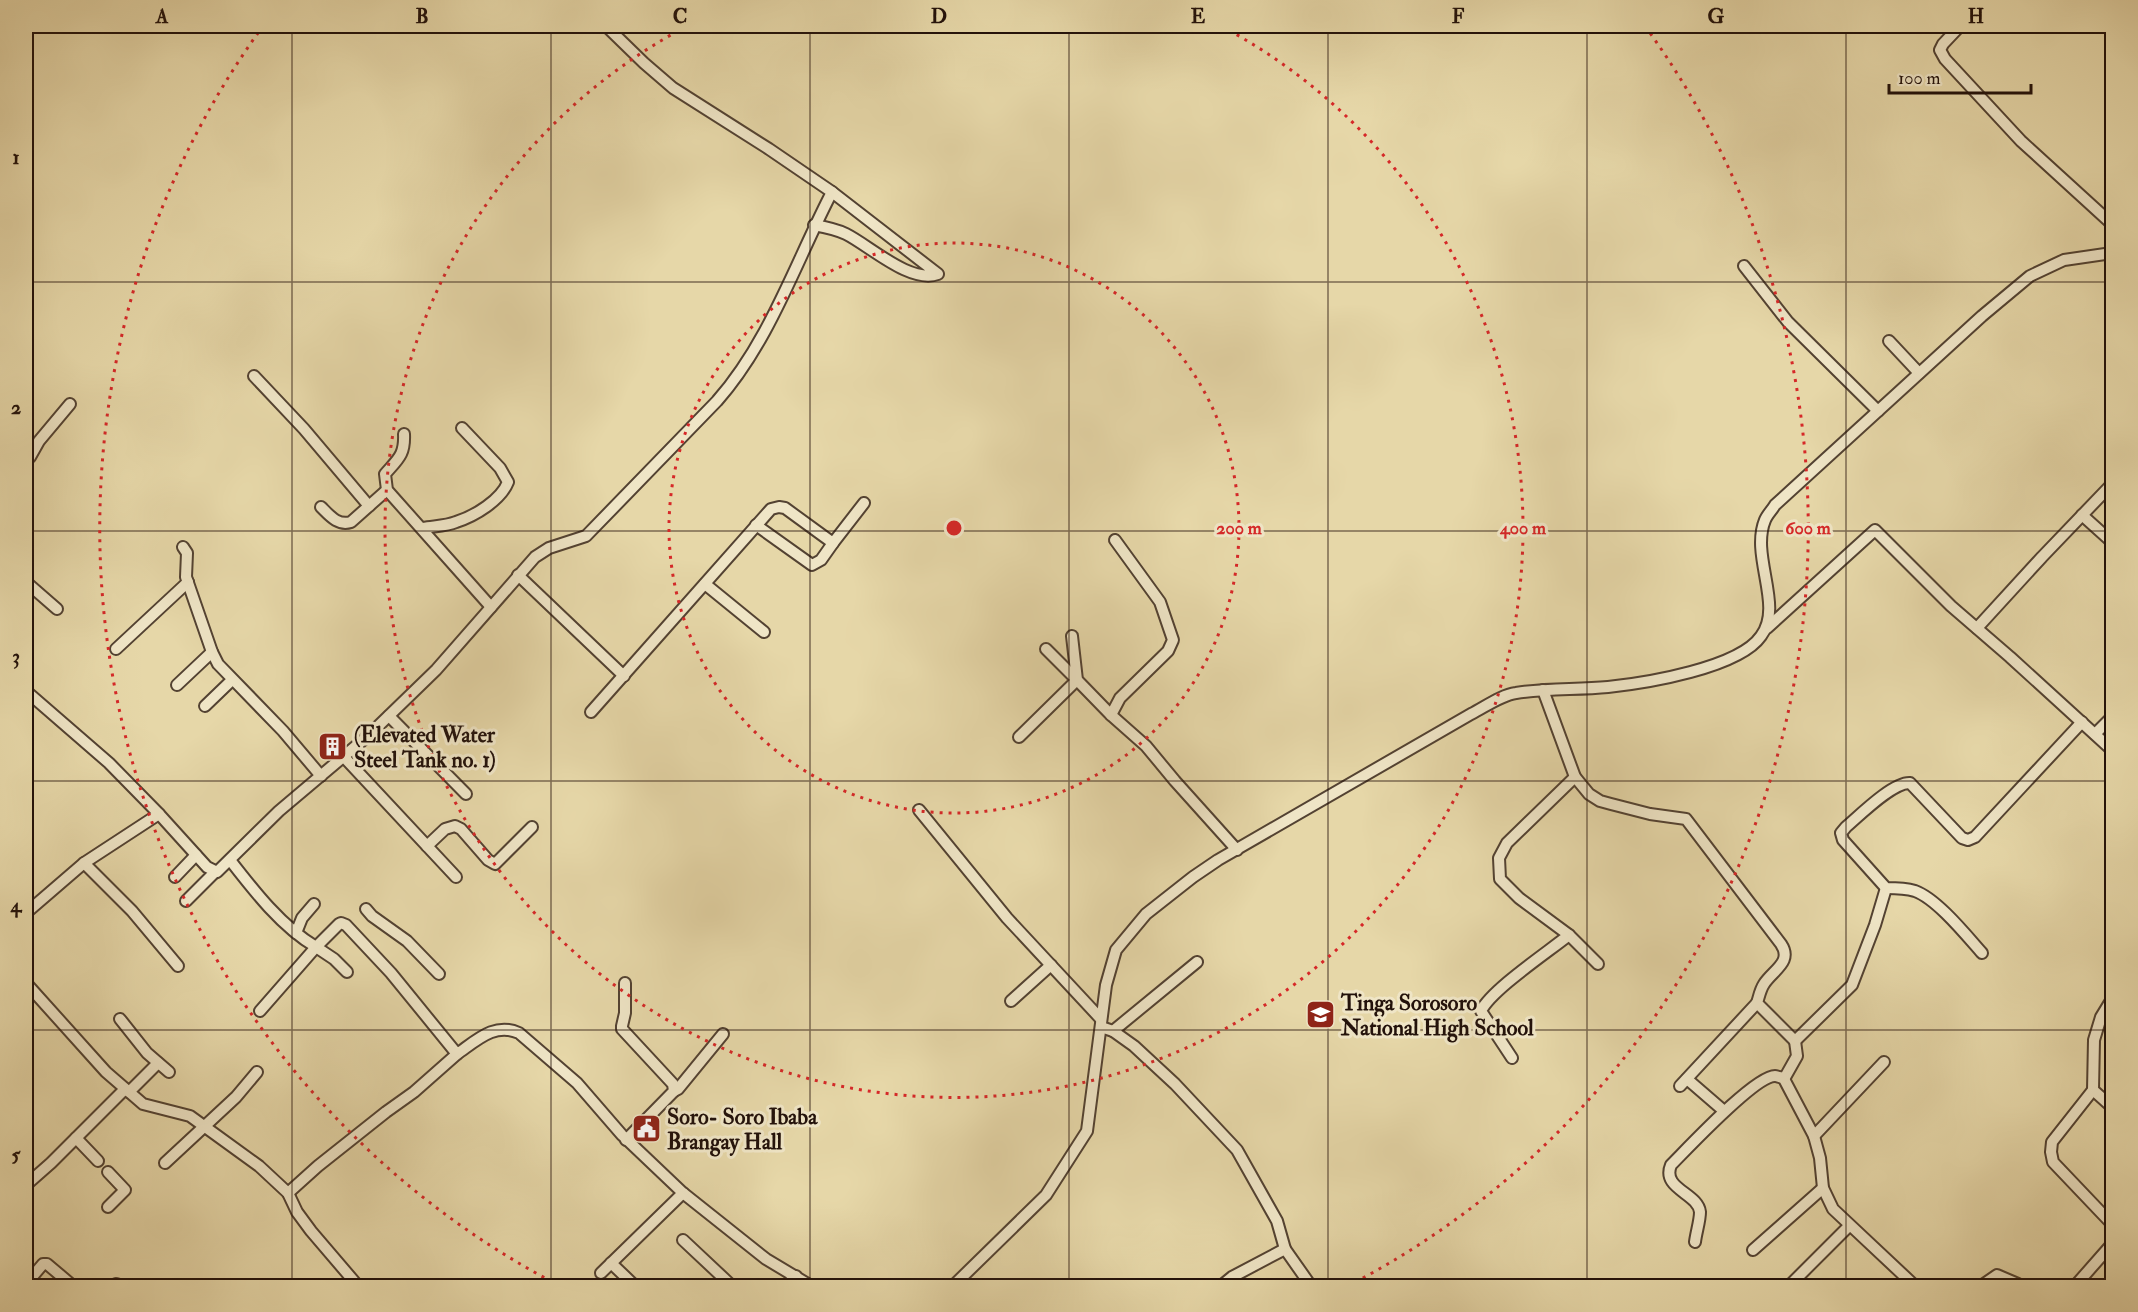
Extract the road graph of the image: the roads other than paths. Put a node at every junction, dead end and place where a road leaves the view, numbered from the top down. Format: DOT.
graph roads {
  1 [pos="606,26"];
  2 [pos="1960,26"];
  3 [pos="832,192"];
  4 [pos="2112,224"];
  5 [pos="814,225"];
  6 [pos="2112,253"];
  7 [pos="1744,266"];
  8 [pos="1889,341"];
  9 [pos="1919,373"];
  10 [pos="254,376"];
  11 [pos="70,404"];
  12 [pos="1878,411"];
  13 [pos="462,428"];
  14 [pos="404,434"];
  15 [pos="26,459"];
  16 [pos="2112,484"];
  17 [pos="387,490"];
  18 [pos="864,503"];
  19 [pos="369,506"];
  20 [pos="321,507"];
  21 [pos="2082,516"];
  22 [pos="756,525"];
  23 [pos="423,528"];
  24 [pos="1115,540"];
  25 [pos="2112,542"];
  26 [pos="833,543"];
  27 [pos="183,547"];
  28 [pos="518,575"];
  29 [pos="26,582"];
  30 [pos="188,582"];
  31 [pos="705,584"];
  32 [pos="491,607"];
  33 [pos="57,609"];
  34 [pos="1767,628"];
  35 [pos="1977,628"];
  36 [pos="764,632"];
  37 [pos="1072,636"];
  38 [pos="116,649"];
  39 [pos="1046,649"];
  40 [pos="212,652"];
  41 [pos="624,676"];
  42 [pos="232,680"];
  43 [pos="1077,680"];
  44 [pos="177,685"];
  45 [pos="1543,690"];
  46 [pos="26,691"];
  47 [pos="205,706"];
  48 [pos="591,712"];
  49 [pos="1111,715"];
  50 [pos="389,716"];
  51 [pos="2112,717"];
  52 [pos="2082,722"];
  53 [pos="2095,734"];
  54 [pos="1019,737"];
  55 [pos="2112,750"];
  56 [pos="343,756"];
  57 [pos="321,776"];
  58 [pos="1575,777"];
  59 [pos="466,794"];
  60 [pos="919,810"];
  61 [pos="159,814"];
  62 [pos="532,827"];
  63 [pos="427,846"];
  64 [pos="1237,850"];
  65 [pos="196,855"];
  66 [pos="230,860"];
  67 [pos="84,863"];
  68 [pos="215,872"];
  69 [pos="175,877"];
  70 [pos="456,877"];
  71 [pos="1886,888"];
  72 [pos="186,901"];
  73 [pos="314,904"];
  74 [pos="366,909"];
  75 [pos="26,912"];
  76 [pos="296,933"];
  77 [pos="1569,935"];
  78 [pos="316,947"];
  79 [pos="1982,953"];
  80 [pos="1197,962"];
  81 [pos="1598,964"];
  82 [pos="1051,965"];
  83 [pos="178,966"];
  84 [pos="347,972"];
  85 [pos="439,974"];
  86 [pos="26,983"];
  87 [pos="625,983"];
  88 [pos="2112,999"];
  89 [pos="1011,1001"];
  90 [pos="1757,1003"];
  91 [pos="260,1011"];
  92 [pos="120,1019"];
  93 [pos="1101,1023"];
  94 [pos="1113,1031"];
  95 [pos="723,1034"];
  96 [pos="1795,1041"];
  97 [pos="458,1054"];
  98 [pos="1512,1058"];
  99 [pos="1884,1062"];
  100 [pos="158,1063"];
  101 [pos="169,1072"];
  102 [pos="257,1072"];
  103 [pos="1784,1079"];
  104 [pos="127,1090"];
  105 [pos="2093,1090"];
  106 [pos="674,1091"];
  107 [pos="2112,1107"];
  108 [pos="1724,1111"];
  109 [pos="205,1127"];
  110 [pos="1814,1136"];
  111 [pos="76,1138"];
  112 [pos="626,1140"];
  113 [pos="98,1161"];
  114 [pos="165,1164"];
  115 [pos="108,1172"];
  116 [pos="26,1185"];
  117 [pos="1823,1188"];
  118 [pos="288,1192"];
  119 [pos="683,1192"];
  120 [pos="108,1207"];
  121 [pos="2112,1224"];
  122 [pos="1849,1226"];
  123 [pos="683,1240"];
  124 [pos="1695,1242"];
  125 [pos="2112,1244"];
  126 [pos="1285,1249"];
  127 [pos="1753,1250"];
  128 [pos="611,1263"];
  129 [pos="601,1273"];
  130 [pos="796,1276"];
  131 [pos="26,1284"];
  132 [pos="2018,1284"];
  133 [pos="2081,1284"];
  134 [pos="73,1287"];
  135 [pos="112,1287"];
  136 [pos="123,1287"];
  137 [pos="358,1287"];
  138 [pos="635,1287"];
  139 [pos="732,1287"];
  140 [pos="785,1287"];
  141 [pos="811,1287"];
  142 [pos="953,1287"];
  143 [pos="1221,1287"];
  144 [pos="1311,1287"];
  145 [pos="1789,1287"];
  146 [pos="1915,1287"];
  147 [pos="1981,1287"];
  1 -- 3 [label="street"];
  2 -- 4 [label="street"];
  3 -- 5 [label="street"];
  3 -- 5 [label="street"];
  5 -- 28 [label="street"];
  6 -- 9 [label="street"];
  7 -- 12 [label="street"];
  8 -- 9 [label="street"];
  9 -- 12 [label="street"];
  10 -- 19 [label="street"];
  11 -- 15 [label="street"];
  12 -- 34 [label="street"];
  13 -- 23 [label="street"];
  14 -- 17 [label="street"];
  16 -- 21 [label="street"];
  17 -- 19 [label="street"];
  17 -- 23 [label="street"];
  18 -- 26 [label="street"];
  19 -- 20 [label="street"];
  21 -- 25 [label="street"];
  21 -- 35 [label="street"];
  22 -- 26 [label="street"];
  22 -- 26 [label="street"];
  22 -- 31 [label="street"];
  23 -- 32 [label="street"];
  24 -- 49 [label="street"];
  27 -- 30 [label="street"];
  28 -- 32 [label="street"];
  28 -- 41 [label="street"];
  29 -- 33 [label="street"];
  30 -- 38 [label="street"];
  30 -- 40 [label="street"];
  31 -- 36 [label="street"];
  31 -- 41 [label="street"];
  32 -- 50 [label="street"];
  34 -- 35 [label="street"];
  34 -- 45 [label="street"];
  35 -- 52 [label="street"];
  37 -- 43 [label="street"];
  39 -- 43 [label="street"];
  40 -- 42 [label="street"];
  40 -- 44 [label="street"];
  41 -- 48 [label="street"];
  42 -- 47 [label="street"];
  42 -- 57 [label="street"];
  43 -- 49 [label="street"];
  43 -- 54 [label="street"];
  45 -- 58 [label="street"];
  45 -- 64 [label="street"];
  46 -- 61 [label="street"];
  49 -- 64 [label="street"];
  50 -- 56 [label="street"];
  50 -- 59 [label="street"];
  51 -- 53 [label="street"];
  52 -- 53 [label="street"];
  52 -- 71 [label="street"];
  53 -- 55 [label="street"];
  56 -- 57 [label="street"];
  56 -- 63 [label="street"];
  57 -- 66 [label="street"];
  58 -- 77 [label="street"];
  58 -- 90 [label="street"];
  60 -- 82 [label="street"];
  61 -- 65 [label="street"];
  61 -- 67 [label="street"];
  62 -- 63 [label="street"];
  63 -- 70 [label="street"];
  64 -- 93 [label="street"];
  65 -- 68 [label="street"];
  65 -- 69 [label="street"];
  66 -- 68 [label="street"];
  66 -- 76 [label="street"];
  67 -- 75 [label="street"];
  67 -- 83 [label="street"];
  68 -- 72 [label="street"];
  71 -- 79 [label="street"];
  71 -- 96 [label="street"];
  73 -- 76 [label="street"];
  74 -- 85 [label="street"];
  76 -- 78 [label="street"];
  77 -- 81 [label="street"];
  77 -- 98 [label="street"];
  78 -- 84 [label="street"];
  78 -- 91 [label="street"];
  78 -- 97 [label="street"];
  80 -- 94 [label="street"];
  82 -- 89 [label="street"];
  82 -- 93 [label="street"];
  86 -- 104 [label="street"];
  87 -- 106 [label="street"];
  88 -- 105 [label="street"];
  90 -- 96 [label="street"];
  90 -- 108 [label="street"];
  92 -- 100 [label="street"];
  93 -- 94 [label="street"];
  93 -- 142 [label="street"];
  94 -- 126 [label="street"];
  95 -- 106 [label="street"];
  96 -- 103 [label="street"];
  97 -- 112 [label="street"];
  97 -- 118 [label="street"];
  99 -- 110 [label="street"];
  100 -- 101 [label="street"];
  100 -- 104 [label="street"];
  102 -- 109 [label="street"];
  103 -- 108 [label="street"];
  103 -- 110 [label="street"];
  104 -- 109 [label="street"];
  104 -- 111 [label="street"];
  105 -- 107 [label="street"];
  105 -- 121 [label="street"];
  106 -- 112 [label="street"];
  108 -- 124 [label="street"];
  109 -- 114 [label="street"];
  109 -- 118 [label="street"];
  110 -- 117 [label="street"];
  111 -- 113 [label="street"];
  111 -- 116 [label="street"];
  112 -- 119 [label="street"];
  115 -- 120 [label="street"];
  117 -- 122 [label="street"];
  117 -- 127 [label="street"];
  118 -- 137 [label="street"];
  119 -- 128 [label="street"];
  119 -- 130 [label="street"];
  122 -- 145 [label="street"];
  122 -- 146 [label="street"];
  123 -- 139 [label="street"];
  125 -- 133 [label="street"];
  126 -- 143 [label="street"];
  126 -- 144 [label="street"];
  128 -- 129 [label="street"];
  128 -- 138 [label="street"];
  130 -- 140 [label="street"];
  130 -- 141 [label="street"];
  131 -- 134 [label="street"];
  132 -- 147 [label="street"];
  135 -- 136 [label="street"];
}
